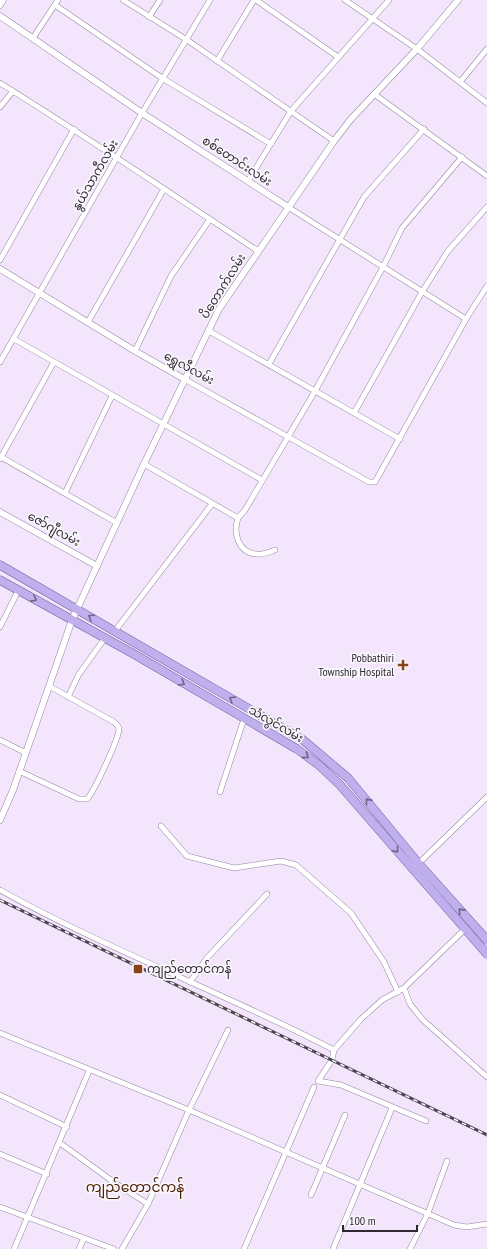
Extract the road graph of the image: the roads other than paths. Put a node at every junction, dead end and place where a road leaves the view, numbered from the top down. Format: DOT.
graph roads {
  1 [pos="3,0"];
  2 [pos="122,0"];
  3 [pos="160,0"];
  4 [pos="210,0"];
  5 [pos="255,0"];
  6 [pos="345,0"];
  7 [pos="389,0"];
  8 [pos="458,0"];
  9 [pos="57,2"];
  10 [pos="0,5"];
  11 [pos="0,16"];
  12 [pos="149,17"];
  13 [pos="372,19"];
  14 [pos="34,38"];
  15 [pos="187,40"];
  16 [pos="417,49"];
  17 [pos="487,49"];
  18 [pos="338,57"];
  19 [pos="217,61"];
  20 [pos="162,78"];
  21 [pos="460,82"];
  22 [pos="0,83"];
  23 [pos="13,91"];
  24 [pos="374,94"];
  25 [pos="487,103"];
  26 [pos="0,107"];
  27 [pos="291,111"];
  28 [pos="142,113"];
  29 [pos="74,129"];
  30 [pos="424,129"];
  31 [pos="334,141"];
  32 [pos="271,144"];
  33 [pos="462,157"];
  34 [pos="116,158"];
  35 [pos="487,176"];
  36 [pos="248,181"];
  37 [pos="164,189"];
  38 [pos="288,206"];
  39 [pos="487,207"];
  40 [pos="210,219"];
  41 [pos="340,240"];
  42 [pos="258,250"];
  43 [pos="0,260"];
  44 [pos="383,267"];
  45 [pos="0,269"];
  46 [pos="487,286"];
  47 [pos="422,292"];
  48 [pos="39,293"];
  49 [pos="466,319"];
  50 [pos="88,322"];
  51 [pos="209,331"];
  52 [pos="14,339"];
  53 [pos="135,351"];
  54 [pos="0,362"];
  55 [pos="54,362"];
  56 [pos="269,364"];
  57 [pos="186,380"];
  58 [pos="314,391"];
  59 [pos="112,396"];
  60 [pos="354,413"];
  61 [pos="163,425"];
  62 [pos="289,437"];
  63 [pos="400,439"];
  64 [pos="0,458"];
  65 [pos="144,464"];
  66 [pos="262,480"];
  67 [pos="66,493"];
  68 [pos="212,504"];
  69 [pos="0,512"];
  70 [pos="238,518"];
  71 [pos="117,523"];
  72 [pos="275,550"];
  73 [pos="0,565"];
  74 [pos="97,566"];
  75 [pos="0,580"];
  76 [pos="18,591"];
  77 [pos="77,609"];
  78 [pos="72,620"];
  79 [pos="0,627"];
  80 [pos="115,631"];
  81 [pos="105,638"];
  82 [pos="49,686"];
  83 [pos="68,697"];
  84 [pos="244,719"];
  85 [pos="0,740"];
  86 [pos="26,752"];
  87 [pos="19,771"];
  88 [pos="220,792"];
  89 [pos="487,797"];
  90 [pos="0,820"];
  91 [pos="162,826"];
  92 [pos="419,864"];
  93 [pos="412,869"];
  94 [pos="0,890"];
  95 [pos="267,894"];
  96 [pos="465,929"];
  97 [pos="487,940"];
  98 [pos="487,954"];
  99 [pos="190,982"];
  100 [pos="404,988"];
  101 [pos="398,992"];
  102 [pos="228,1030"];
  103 [pos="1,1035"];
  104 [pos="334,1050"];
  105 [pos="89,1071"];
  106 [pos="487,1076"];
  107 [pos="314,1088"];
  108 [pos="0,1095"];
  109 [pos="392,1108"];
  110 [pos="189,1110"];
  111 [pos="345,1115"];
  112 [pos="426,1121"];
  113 [pos="67,1127"];
  114 [pos="60,1143"];
  115 [pos="286,1152"];
  116 [pos="0,1154"];
  117 [pos="447,1161"];
  118 [pos="324,1168"];
  119 [pos="47,1174"];
  120 [pos="361,1184"];
  121 [pos="311,1195"];
  122 [pos="148,1204"];
  123 [pos="0,1207"];
  124 [pos="428,1213"];
  125 [pos="29,1216"];
  126 [pos="487,1224"];
  127 [pos="84,1238"];
  128 [pos="14,1249"];
  129 [pos="79,1249"];
  130 [pos="114,1249"];
  131 [pos="122,1249"];
  132 [pos="244,1249"];
  133 [pos="333,1249"];
  134 [pos="410,1249"];
  1 -- 10 [label="street"];
  2 -- 12 [label="street"];
  3 -- 12 [label="street"];
  4 -- 15 [label="street, နွယ်သာကီလမ်း"];
  5 -- 18 [label="street"];
  5 -- 19 [label="street"];
  6 -- 13 [label="street"];
  7 -- 13 [label="street"];
  8 -- 16 [label="street, ပိတောက်လမ်း"];
  9 -- 14 [label="street"];
  9 -- 20 [label="street"];
  11 -- 14 [label="street, စစ်တောင်းလမ်း"];
  12 -- 15 [label="street"];
  13 -- 16 [label="street"];
  13 -- 18 [label="street"];
  14 -- 28 [label="street, စစ်တောင်းလမ်း"];
  15 -- 19 [label="street"];
  15 -- 20 [label="street, နွယ်သာကီလမ်း"];
  16 -- 21 [label="street"];
  16 -- 24 [label="street, ပိတောက်လမ်း"];
  17 -- 21 [label="street"];
  18 -- 27 [label="street"];
  19 -- 27 [label="street"];
  20 -- 28 [label="street, နွယ်သာကီလမ်း"];
  20 -- 32 [label="street"];
  21 -- 25 [label="street"];
  22 -- 23 [label="street"];
  23 -- 26 [label="street"];
  23 -- 29 [label="street"];
  24 -- 30 [label="street"];
  24 -- 31 [label="street, ပိတောက်လမ်း"];
  27 -- 31 [label="street"];
  27 -- 32 [label="street"];
  28 -- 34 [label="street, နွယ်သာကီလမ်း"];
  28 -- 36 [label="street, စစ်တောင်းလမ်း"];
  29 -- 34 [label="street"];
  29 -- 43 [label="street"];
  30 -- 33 [label="street"];
  30 -- 41 [label="street"];
  31 -- 38 [label="street, ပိတောက်လမ်း"];
  32 -- 36 [label="street"];
  33 -- 35 [label="street"];
  33 -- 44 [label="street"];
  34 -- 37 [label="street"];
  34 -- 48 [label="street, နွယ်သာကီလမ်း"];
  36 -- 38 [label="street, စစ်တောင်းလမ်း"];
  37 -- 40 [label="street"];
  37 -- 50 [label="street"];
  38 -- 41 [label="street, စစ်တောင်းလမ်း"];
  38 -- 42 [label="street, ပိတောက်လမ်း"];
  39 -- 47 [label="street"];
  40 -- 42 [label="street"];
  40 -- 53 [label="street"];
  41 -- 44 [label="street, စစ်တောင်းလမ်း"];
  41 -- 56 [label="street"];
  42 -- 51 [label="street, ပိတောက်လမ်း"];
  44 -- 47 [label="street, စစ်တောင်းလမ်း"];
  44 -- 58 [label="street"];
  45 -- 48 [label="street, ရွှေလီလမ်း"];
  46 -- 49 [label="street"];
  47 -- 49 [label="street, စစ်တောင်းလမ်း"];
  47 -- 60 [label="street"];
  48 -- 50 [label="street, ရွှေလီလမ်း"];
  48 -- 52 [label="street, နွယ်သာကီလမ်း"];
  49 -- 63 [label="street"];
  50 -- 53 [label="street, ရွှေလီလမ်း"];
  51 -- 56 [label="street"];
  51 -- 57 [label="street, ပိတောက်လမ်း"];
  52 -- 54 [label="street, နွယ်သာကီလမ်း"];
  52 -- 55 [label="street"];
  53 -- 57 [label="street, ရွှေလီလမ်း"];
  55 -- 59 [label="street"];
  55 -- 64 [label="street"];
  56 -- 58 [label="street"];
  57 -- 61 [label="street, ပိတောက်လမ်း"];
  57 -- 62 [label="street, ရွှေလီလမ်း"];
  58 -- 60 [label="street"];
  58 -- 62 [label="street"];
  59 -- 61 [label="street"];
  59 -- 67 [label="street"];
  60 -- 63 [label="street"];
  61 -- 65 [label="street, ပိတောက်လမ်း"];
  61 -- 66 [label="street"];
  62 -- 63 [label="street, ရွှေလီလမ်း"];
  62 -- 66 [label="street"];
  64 -- 67 [label="street"];
  65 -- 68 [label="street"];
  65 -- 71 [label="street, ပိတောက်လမ်း"];
  66 -- 70 [label="street"];
  67 -- 71 [label="street"];
  68 -- 70 [label="street"];
  68 -- 80 [label="street"];
  69 -- 74 [label="street, ဇော်ဂျီလမ်း"];
  70 -- 72 [label="street"];
  71 -- 74 [label="street, ပိတောက်လမ်း"];
  73 -- 77 [label="main road"];
  74 -- 77 [label="street, ပိတောက်လမ်း"];
  75 -- 76 [label="main road, သံလွင်လမ်း"];
  76 -- 78 [label="main road, သံလွင်လမ်း, one-way"];
  76 -- 79 [label="street"];
  77 -- 78 [label="street, ပိတောက်လမ်း"];
  80 -- 77 [label="main road, one-way"];
  78 -- 81 [label="main road, သံလွင်လမ်း"];
  78 -- 82 [label="street, ပိတောက်လမ်း"];
  92 -- 80 [label="main road, သံလွင်လမ်း, one-way"];
  81 -- 83 [label="street"];
  81 -- 84 [label="main road, သံလွင်လမ်း, one-way"];
  82 -- 83 [label="street"];
  82 -- 86 [label="street, ပိတောက်လမ်း"];
  83 -- 87 [label="street"];
  84 -- 88 [label="street"];
  84 -- 93 [label="main road, သံလွင်လမ်း, one-way"];
  85 -- 86 [label="street"];
  86 -- 87 [label="street, ပိတောက်လမ်း"];
  87 -- 90 [label="street, ပိတောက်လမ်း"];
  89 -- 92 [label="street"];
  91 -- 101 [label="street"];
  92 -- 93 [label="street"];
  97 -- 92 [label="main road, သံလွင်လမ်း, one-way"];
  93 -- 96 [label="main road, သံလွင်လမ်း"];
  94 -- 99 [label="street"];
  95 -- 99 [label="street"];
  96 -- 98 [label="main road, သံလွင်လမ်း"];
  96 -- 100 [label="street"];
  99 -- 104 [label="street"];
  100 -- 101 [label="street"];
  100 -- 106 [label="street"];
  101 -- 104 [label="street"];
  102 -- 110 [label="street"];
  103 -- 105 [label="street"];
  104 -- 109 [label="street"];
  105 -- 110 [label="street"];
  105 -- 113 [label="street"];
  107 -- 115 [label="street"];
  108 -- 113 [label="street"];
  109 -- 112 [label="street"];
  109 -- 120 [label="street"];
  110 -- 115 [label="street"];
  110 -- 122 [label="street"];
  111 -- 118 [label="street"];
  113 -- 114 [label="street"];
  114 -- 119 [label="street"];
  114 -- 122 [label="street"];
  115 -- 118 [label="street"];
  115 -- 132 [label="street"];
  116 -- 119 [label="street"];
  117 -- 124 [label="street"];
  118 -- 120 [label="street"];
  118 -- 121 [label="street"];
  119 -- 125 [label="street"];
  120 -- 124 [label="street"];
  120 -- 133 [label="street"];
  122 -- 131 [label="street"];
  123 -- 125 [label="street"];
  124 -- 126 [label="street"];
  124 -- 134 [label="street"];
  125 -- 127 [label="street"];
  125 -- 128 [label="street"];
  127 -- 129 [label="street"];
  127 -- 130 [label="street"];
}
